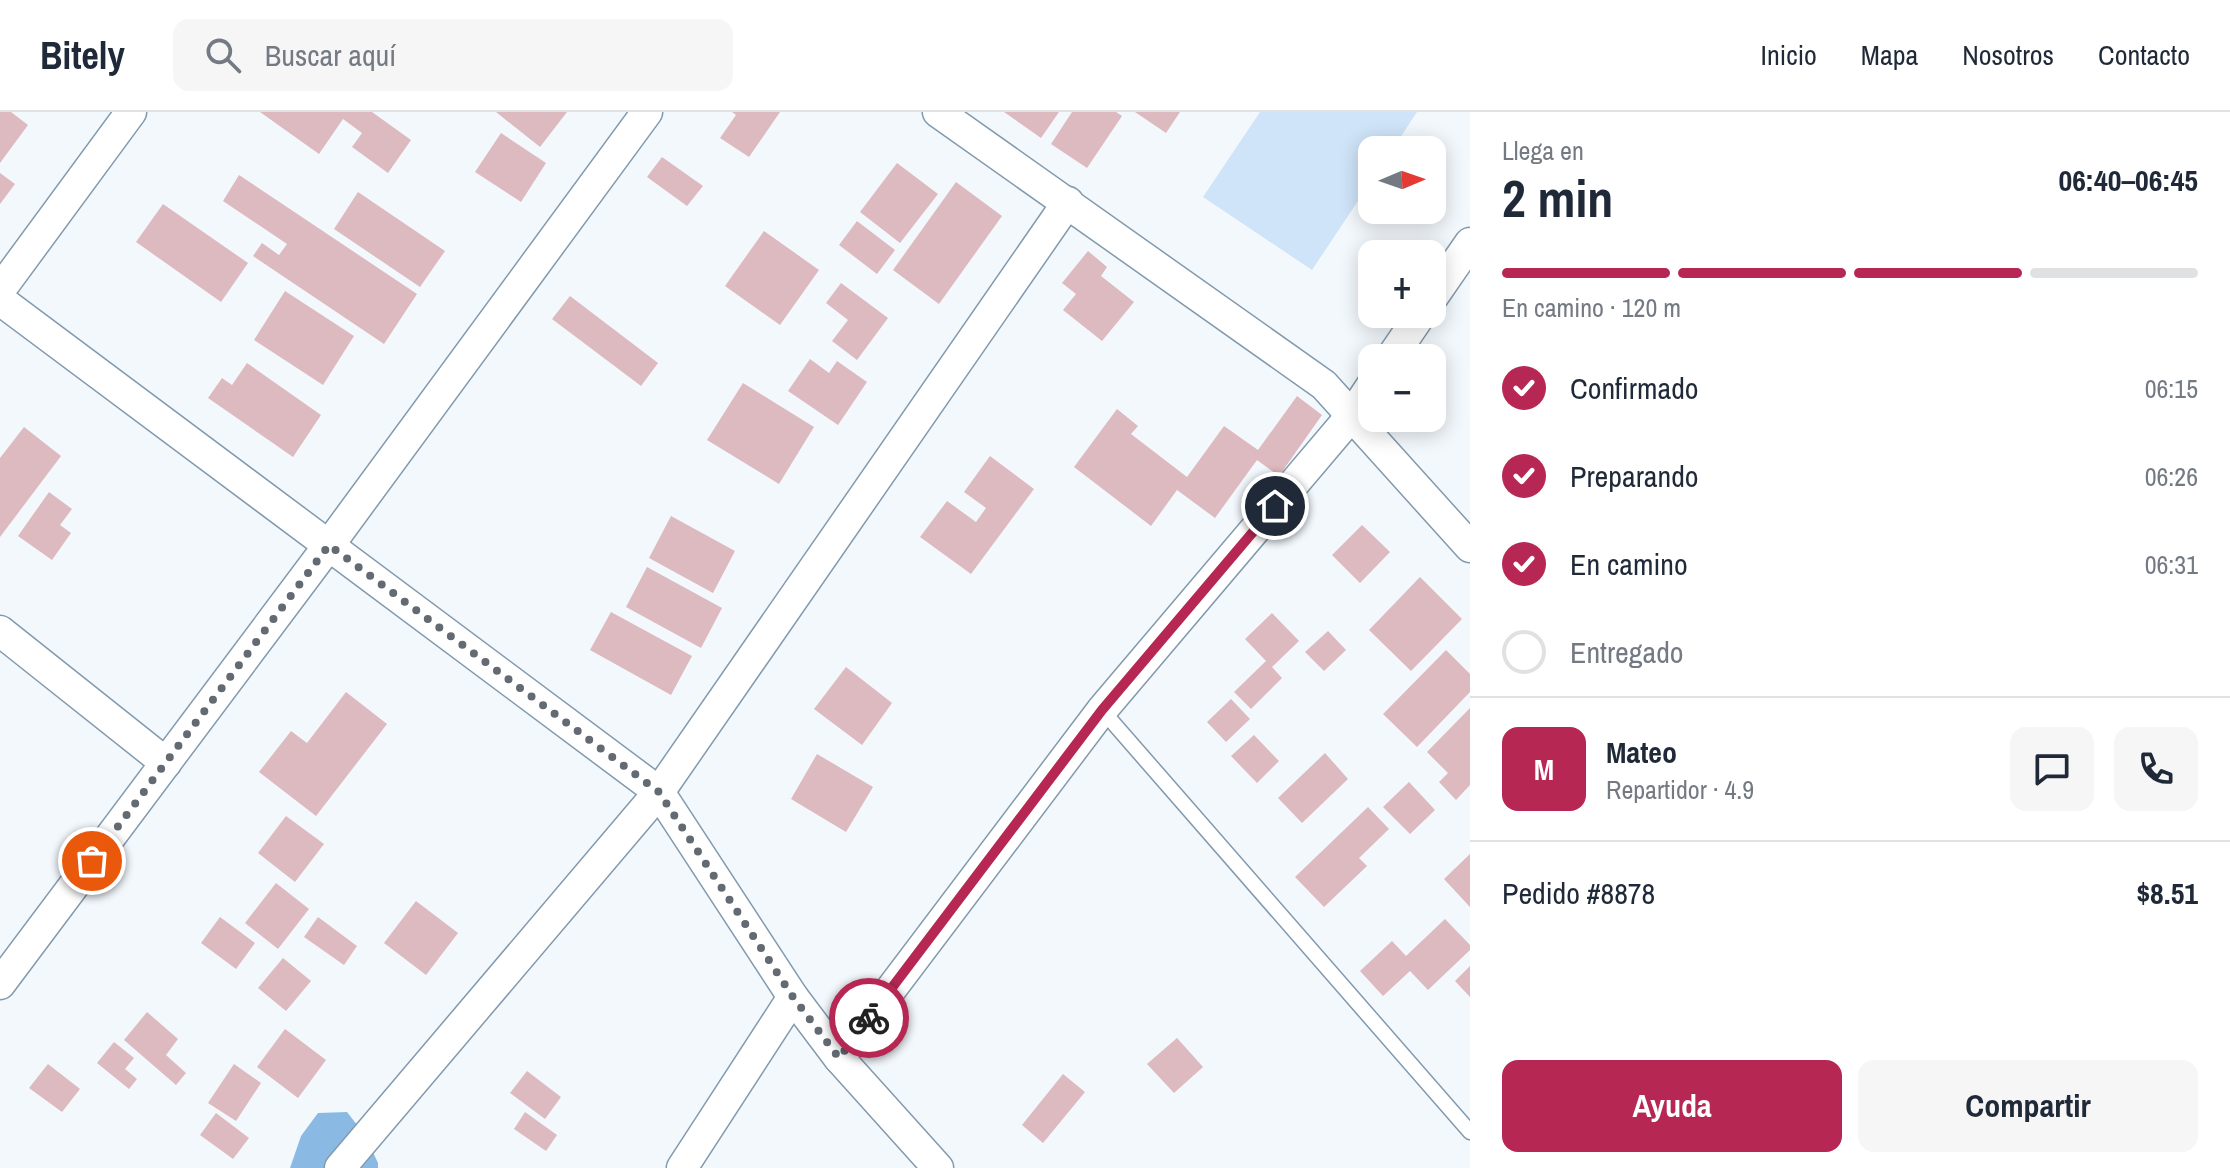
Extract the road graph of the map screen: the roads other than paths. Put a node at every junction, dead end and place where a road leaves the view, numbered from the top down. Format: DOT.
graph roads {
  1 [pos="131,112"];
  2 [pos="647,112"];
  3 [pos="938,112"];
  4 [pos="1068,202"];
  5 [pos="1470,243"];
  6 [pos="1446,278"];
  7 [pos="0,290"];
  8 [pos="0,300"];
  9 [pos="1358,406"];
  10 [pos="1352,415"];
  11 [pos="329,545"];
  12 [pos="1470,547"];
  13 [pos="0,631"];
  14 [pos="1102,710"];
  15 [pos="166,763"];
  16 [pos="659,792"];
  17 [pos="0,984"];
  18 [pos="793,997"];
  19 [pos="839,1058"];
  20 [pos="1470,1132"];
  21 [pos="340,1168"];
  22 [pos="682,1168"];
  23 [pos="938,1168"];
  1 -- 7 [label="street"];
  2 -- 11 [label="street"];
  3 -- 4 [label="street"];
  4 -- 10 [label="street"];
  4 -- 16 [label="street"];
  5 -- 6 [label="street"];
  8 -- 11 [label="street"];
  9 -- 10 [label="street"];
  10 -- 12 [label="street"];
  10 -- 14 [label="street"];
  11 -- 15 [label="street"];
  11 -- 16 [label="street"];
  13 -- 15 [label="street"];
  14 -- 19 [label="street"];
  14 -- 20 [label="lane"];
  15 -- 17 [label="street"];
  16 -- 18 [label="street"];
  16 -- 21 [label="street"];
  18 -- 19 [label="street"];
  18 -- 22 [label="street"];
  19 -- 23 [label="street"];
}
